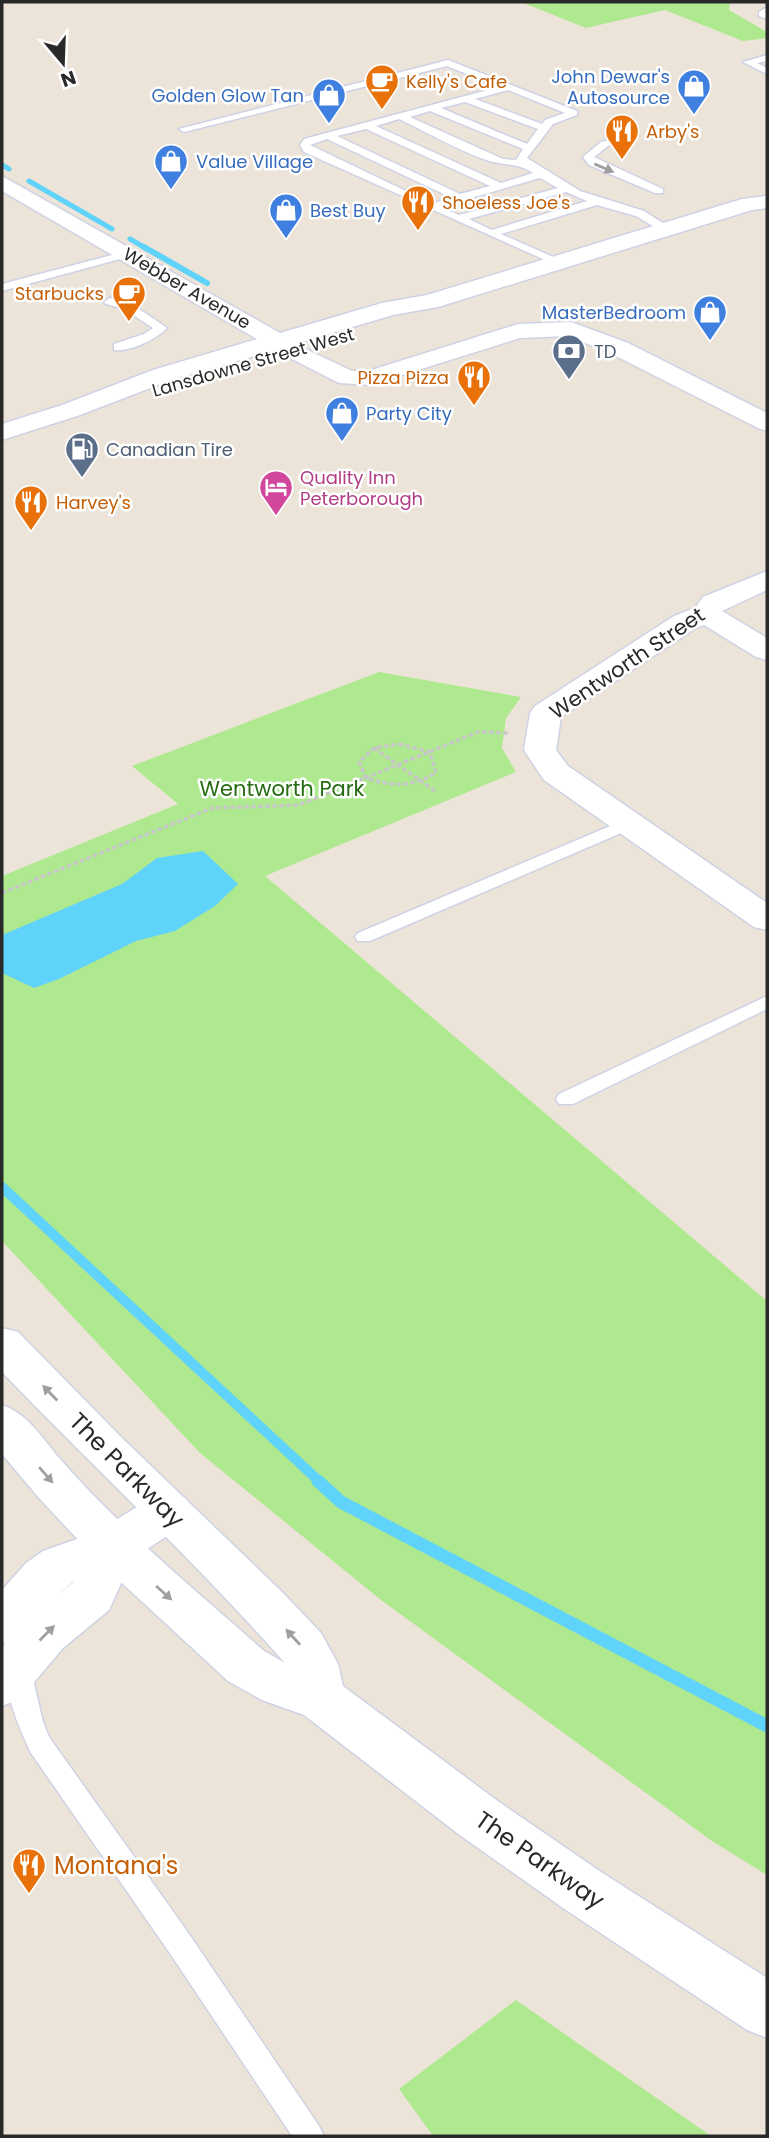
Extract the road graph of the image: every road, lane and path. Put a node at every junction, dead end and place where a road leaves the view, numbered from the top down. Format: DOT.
graph roads {
  1 [pos="767,10"];
  2 [pos="767,16"];
  3 [pos="767,58"];
  4 [pos="767,71"];
  5 [pos="509,87"];
  6 [pos="466,99"];
  7 [pos="431,108"];
  8 [pos="400,116"];
  9 [pos="366,125"];
  10 [pos="544,128"];
  11 [pos="184,130"];
  12 [pos="328,136"];
  13 [pos="623,140"];
  14 [pos="529,148"];
  15 [pos="525,163"];
  16 [pos="539,175"];
  17 [pos="2,182"];
  18 [pos="499,186"];
  19 [pos="569,188"];
  20 [pos="659,191"];
  21 [pos="460,198"];
  22 [pos="761,199"];
  23 [pos="606,203"];
  24 [pos="438,210"];
  25 [pos="458,219"];
  26 [pos="665,229"];
  27 [pos="492,233"];
  28 [pos="127,254"];
  29 [pos="555,262"];
  30 [pos="2,288"];
  31 [pos="110,302"];
  32 [pos="286,346"];
  33 [pos="118,347"];
  34 [pos="767,424"];
  35 [pos="2,432"];
  36 [pos="767,580"];
  37 [pos="706,614"];
  38 [pos="767,651"];
  39 [pos="542,735"];
  40 [pos="374,748"];
  41 [pos="430,752"];
  42 [pos="398,765"];
  43 [pos="366,778"];
  44 [pos="422,782"];
  45 [pos="435,791"];
  46 [pos="629,823"];
  47 [pos="2,893"];
  48 [pos="767,919"];
  49 [pos="364,937"];
  50 [pos="767,1002"];
  51 [pos="566,1099"];
  52 [pos="2,1343"];
  53 [pos="2,1423"];
  54 [pos="168,1511"];
  55 [pos="114,1546"];
  56 [pos="7,1658"];
  57 [pos="321,1698"];
  58 [pos="767,2010"];
  59 [pos="309,2136"];
  1 -- 2 [label="lane"];
  3 -- 4 [label="lane"];
  5 -- 6 [label="lane"];
  5 -- 10 [label="lane"];
  5 -- 11 [label="lane"];
  6 -- 7 [label="lane"];
  6 -- 10 [label="lane"];
  7 -- 8 [label="lane"];
  7 -- 14 [label="lane"];
  8 -- 9 [label="lane"];
  8 -- 15 [label="lane"];
  9 -- 12 [label="lane"];
  9 -- 18 [label="lane"];
  10 -- 14 [label="lane"];
  12 -- 21 [label="lane"];
  12 -- 24 [label="lane"];
  13 -- 20 [label="lane, one-way"];
  14 -- 15 [label="lane"];
  15 -- 16 [label="lane"];
  16 -- 18 [label="lane"];
  16 -- 19 [label="lane"];
  17 -- 28 [label="street, Webber Avenue"];
  18 -- 21 [label="lane"];
  19 -- 23 [label="lane"];
  19 -- 25 [label="lane"];
  21 -- 24 [label="lane"];
  22 -- 26 [label="street, Lansdowne Street West"];
  23 -- 26 [label="lane"];
  23 -- 27 [label="lane"];
  24 -- 25 [label="lane"];
  25 -- 27 [label="lane"];
  26 -- 29 [label="street, Lansdowne Street West"];
  27 -- 29 [label="lane"];
  28 -- 30 [label="lane"];
  28 -- 32 [label="street, Webber Avenue"];
  29 -- 32 [label="street, Lansdowne Street West"];
  31 -- 33 [label="lane"];
  32 -- 34 [label="street, Webber Avenue"];
  32 -- 35 [label="street, Lansdowne Street West"];
  36 -- 37 [label="street, Wentworth Street"];
  37 -- 38 [label="street"];
  37 -- 39 [label="street, Wentworth Street"];
  39 -- 41 [label="path"];
  39 -- 46 [label="street, Wentworth Street"];
  40 -- 41 [label="path"];
  40 -- 42 [label="path"];
  40 -- 43 [label="path"];
  41 -- 42 [label="path"];
  41 -- 44 [label="path"];
  42 -- 43 [label="path"];
  42 -- 44 [label="path"];
  43 -- 44 [label="path"];
  43 -- 47 [label="path"];
  44 -- 45 [label="path"];
  46 -- 48 [label="street, Wentworth Street"];
  46 -- 49 [label="lane"];
  50 -- 51 [label="lane"];
  54 -- 52 [label="street, The Parkway, one-way"];
  53 -- 55 [label="street, The Parkway, one-way"];
  54 -- 55 [label="street"];
  57 -- 54 [label="street, The Parkway, one-way"];
  55 -- 56 [label="street"];
  55 -- 57 [label="street, The Parkway, one-way"];
  56 -- 59 [label="lane"];
  57 -- 58 [label="street, The Parkway"];
}
